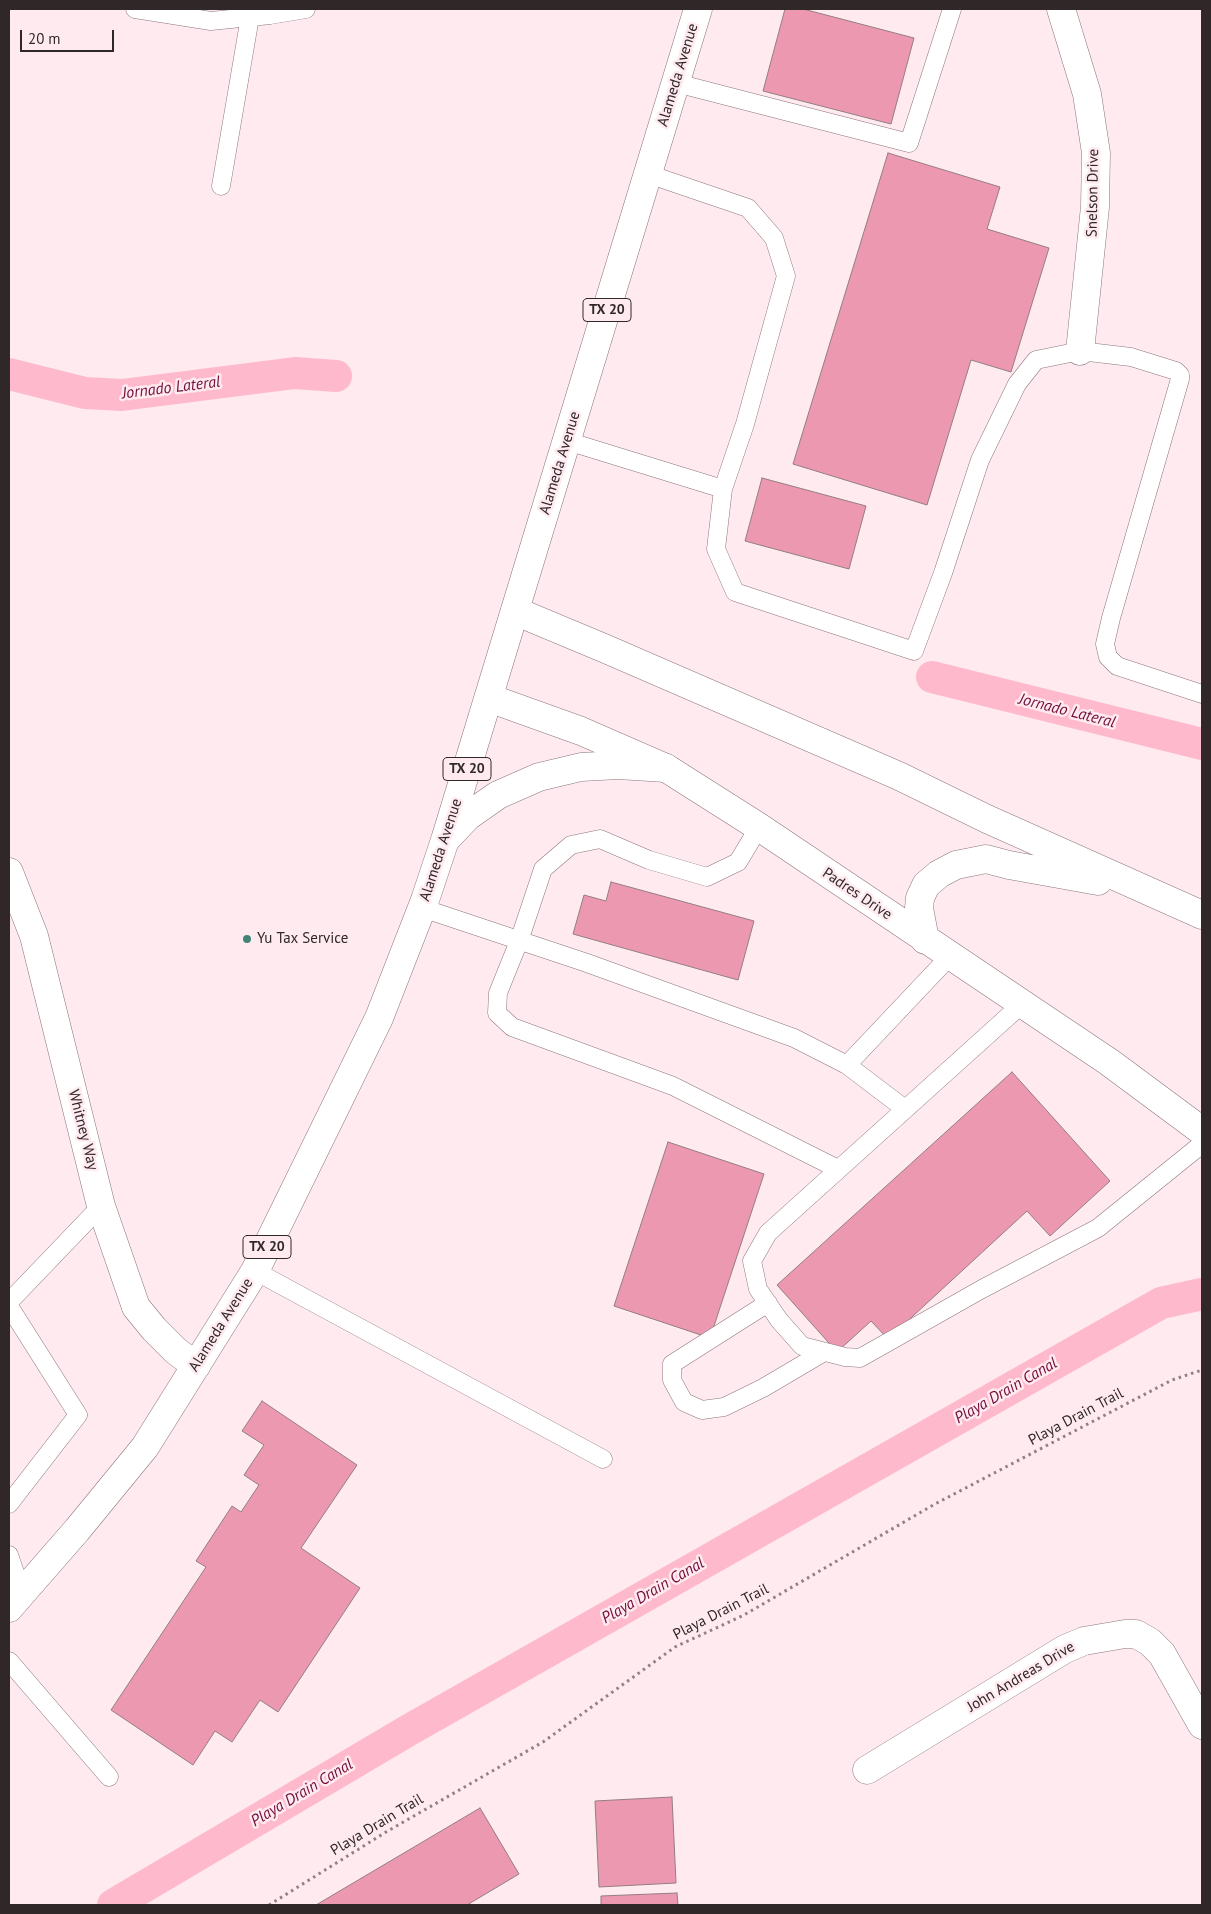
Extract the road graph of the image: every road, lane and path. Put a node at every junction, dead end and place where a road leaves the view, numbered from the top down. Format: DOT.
graph roads {
  1 [pos="135,9"];
  2 [pos="306,9"];
  3 [pos="698,9"];
  4 [pos="952,9"];
  5 [pos="1061,9"];
  6 [pos="249,13"];
  7 [pos="676,83"];
  8 [pos="648,174"];
  9 [pos="221,186"];
  10 [pos="1080,351"];
  11 [pos="567,441"];
  12 [pos="722,489"];
  13 [pos="515,611"];
  14 [pos="1202,694"];
  15 [pos="489,698"];
  16 [pos="666,768"];
  17 [pos="759,827"];
  18 [pos="445,840"];
  19 [pos="9,872"];
  20 [pos="1137,887"];
  21 [pos="422,908"];
  22 [pos="1202,915"];
  23 [pos="519,940"];
  24 [pos="925,940"];
  25 [pos="950,956"];
  26 [pos="1022,1004"];
  27 [pos="847,1065"];
  28 [pos="905,1109"];
  29 [pos="1202,1131"];
  30 [pos="1202,1144"];
  31 [pos="838,1169"];
  32 [pos="101,1206"];
  33 [pos="256,1270"];
  34 [pos="9,1302"];
  35 [pos="768,1303"];
  36 [pos="9,1306"];
  37 [pos="824,1352"];
  38 [pos="196,1366"];
  39 [pos="1202,1370"];
  40 [pos="603,1459"];
  41 [pos="9,1504"];
  42 [pos="9,1555"];
  43 [pos="16,1600"];
  44 [pos="9,1661"];
  45 [pos="1202,1725"];
  46 [pos="867,1770"];
  47 [pos="109,1777"];
  48 [pos="269,1905"];
  1 -- 6 [label="lane"];
  2 -- 6 [label="lane"];
  3 -- 7 [label="main road, Alameda Avenue / TX 20"];
  4 -- 7 [label="lane"];
  5 -- 10 [label="main road, Snelson Drive"];
  6 -- 9 [label="lane"];
  7 -- 8 [label="main road, Alameda Avenue / TX 20"];
  8 -- 11 [label="main road, Alameda Avenue / TX 20"];
  8 -- 12 [label="lane"];
  10 -- 12 [label="lane"];
  10 -- 14 [label="lane"];
  11 -- 12 [label="lane"];
  11 -- 13 [label="main road, Alameda Avenue / TX 20"];
  13 -- 15 [label="main road, Alameda Avenue / TX 20"];
  13 -- 20 [label="main road"];
  15 -- 16 [label="main road, Padres Drive"];
  15 -- 18 [label="main road, Alameda Avenue / TX 20"];
  16 -- 17 [label="main road, Padres Drive"];
  16 -- 18 [label="main road"];
  17 -- 23 [label="lane"];
  17 -- 24 [label="main road, Padres Drive"];
  18 -- 21 [label="main road, Alameda Avenue / TX 20"];
  19 -- 32 [label="main road, Whitney Way"];
  20 -- 22 [label="main road"];
  20 -- 24 [label="main road"];
  21 -- 23 [label="lane"];
  21 -- 33 [label="main road, Alameda Avenue / TX 20"];
  23 -- 27 [label="lane"];
  23 -- 31 [label="lane"];
  24 -- 25 [label="main road, Padres Drive"];
  25 -- 26 [label="main road, Padres Drive"];
  25 -- 27 [label="lane"];
  26 -- 28 [label="lane"];
  26 -- 29 [label="main road, Padres Drive"];
  27 -- 28 [label="lane"];
  28 -- 31 [label="lane"];
  30 -- 37 [label="lane"];
  31 -- 35 [label="lane"];
  32 -- 34 [label="lane"];
  32 -- 38 [label="main road, Whitney Way"];
  33 -- 38 [label="main road, Alameda Avenue / TX 20"];
  33 -- 40 [label="lane"];
  35 -- 37 [label="lane"];
  35 -- 37 [label="lane"];
  36 -- 41 [label="lane"];
  38 -- 43 [label="main road, Alameda Avenue / TX 20"];
  39 -- 48 [label="path, Playa Drain Trail"];
  42 -- 43 [label="lane"];
  44 -- 47 [label="lane"];
  45 -- 46 [label="main road, John Andreas Drive"];
}
